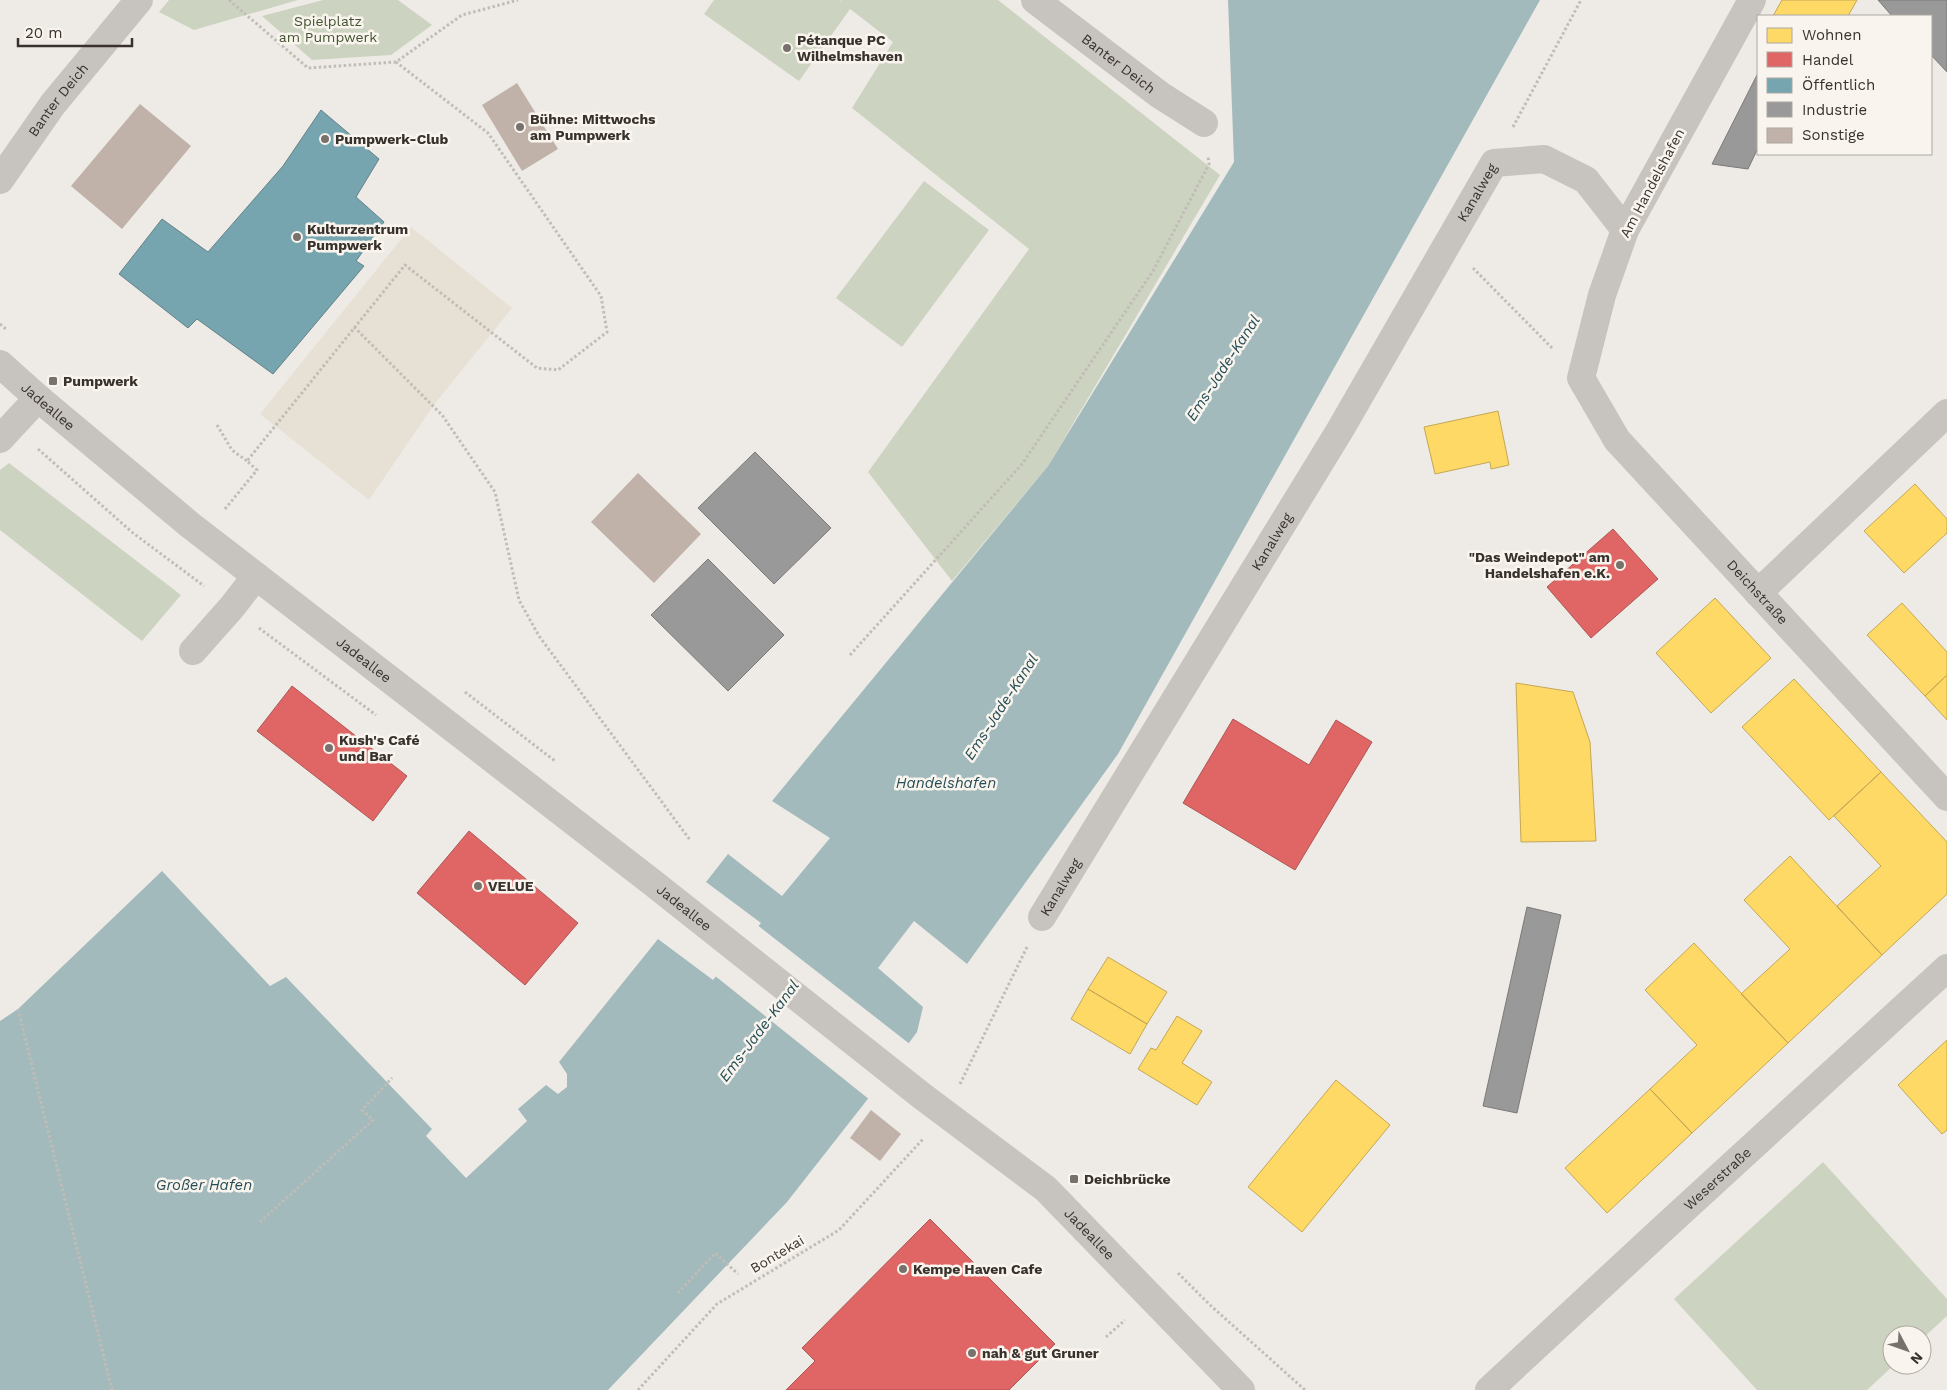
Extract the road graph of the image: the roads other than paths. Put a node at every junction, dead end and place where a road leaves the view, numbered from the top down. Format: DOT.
graph roads {
  1 [pos="139,0"];
  2 [pos="1034,0"];
  3 [pos="1752,0"];
  4 [pos="1204,123"];
  5 [pos="0,180"];
  6 [pos="1625,230"];
  7 [pos="0,364"];
  8 [pos="1581,378"];
  9 [pos="38,398"];
  10 [pos="1947,413"];
  11 [pos="0,439"];
  12 [pos="256,576"];
  13 [pos="1758,593"];
  14 [pos="193,651"];
  15 [pos="1947,797"];
  16 [pos="1042,917"];
  17 [pos="1947,968"];
  18 [pos="1241,1390"];
  19 [pos="1490,1390"];
  1 -- 5 [label="street, Banter Deich"];
  2 -- 4 [label="street, Banter Deich"];
  3 -- 6 [label="street, Am Handelshafen"];
  6 -- 8 [label="street, Am Handelshafen"];
  6 -- 16 [label="street, Kanalweg"];
  7 -- 9 [label="street, Jadeallee"];
  8 -- 13 [label="street, Deichstraße"];
  9 -- 11 [label="street"];
  9 -- 12 [label="street, Jadeallee"];
  10 -- 13 [label="street"];
  12 -- 14 [label="street"];
  12 -- 18 [label="street, Jadeallee"];
  13 -- 15 [label="street, Deichstraße"];
  17 -- 19 [label="street, Weserstraße"];
}
